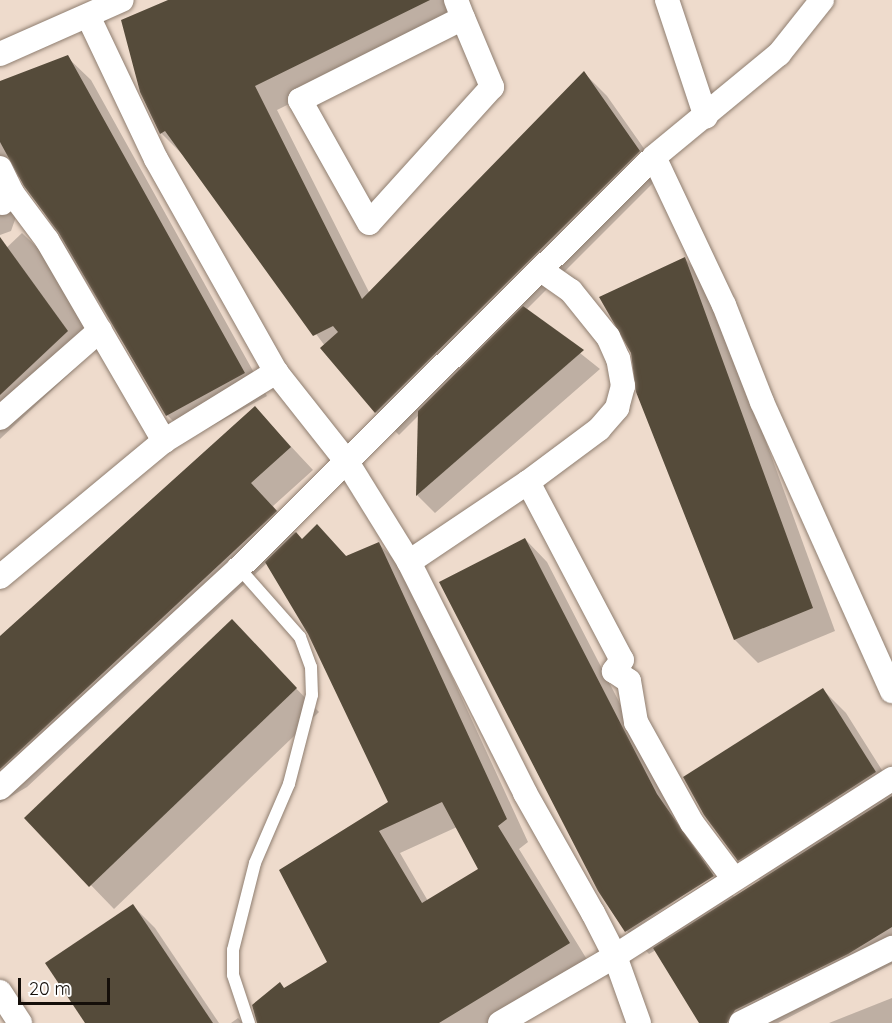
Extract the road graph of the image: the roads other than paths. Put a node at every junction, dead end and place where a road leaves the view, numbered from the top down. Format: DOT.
graph roads {
  1 [pos="122,0"];
  2 [pos="667,0"];
  3 [pos="822,0"];
  4 [pos="459,9"];
  5 [pos="88,16"];
  6 [pos="0,54"];
  7 [pos="706,117"];
  8 [pos="654,158"];
  9 [pos="0,168"];
  10 [pos="6,198"];
  11 [pos="541,270"];
  12 [pos="100,330"];
  13 [pos="276,372"];
  14 [pos="0,418"];
  15 [pos="164,441"];
  16 [pos="347,462"];
  17 [pos="528,482"];
  18 [pos="409,562"];
  19 [pos="239,568"];
  20 [pos="0,577"];
  21 [pos="892,691"];
  22 [pos="892,779"];
  23 [pos="0,788"];
  24 [pos="734,879"];
  25 [pos="892,948"];
  26 [pos="615,956"];
  27 [pos="0,992"];
  28 [pos="20,1023"];
  29 [pos="249,1023"];
  30 [pos="500,1023"];
  31 [pos="639,1023"];
  32 [pos="741,1023"];
  1 -- 5 [label="street"];
  2 -- 7 [label="street"];
  3 -- 7 [label="street"];
  4 -- 4 [label="street"];
  5 -- 6 [label="street"];
  5 -- 13 [label="street"];
  7 -- 8 [label="street"];
  8 -- 11 [label="street"];
  8 -- 21 [label="street"];
  9 -- 10 [label="street"];
  10 -- 12 [label="street"];
  11 -- 16 [label="street"];
  11 -- 17 [label="street"];
  12 -- 14 [label="street"];
  12 -- 15 [label="street"];
  13 -- 15 [label="street"];
  13 -- 16 [label="street"];
  15 -- 20 [label="street"];
  16 -- 18 [label="street"];
  16 -- 19 [label="street"];
  17 -- 18 [label="street"];
  17 -- 24 [label="street"];
  18 -- 26 [label="street"];
  19 -- 23 [label="street"];
  19 -- 29 [label="lane"];
  22 -- 24 [label="street"];
  24 -- 26 [label="street"];
  25 -- 32 [label="street"];
  26 -- 30 [label="street"];
  26 -- 31 [label="street"];
  27 -- 28 [label="street"];
}
